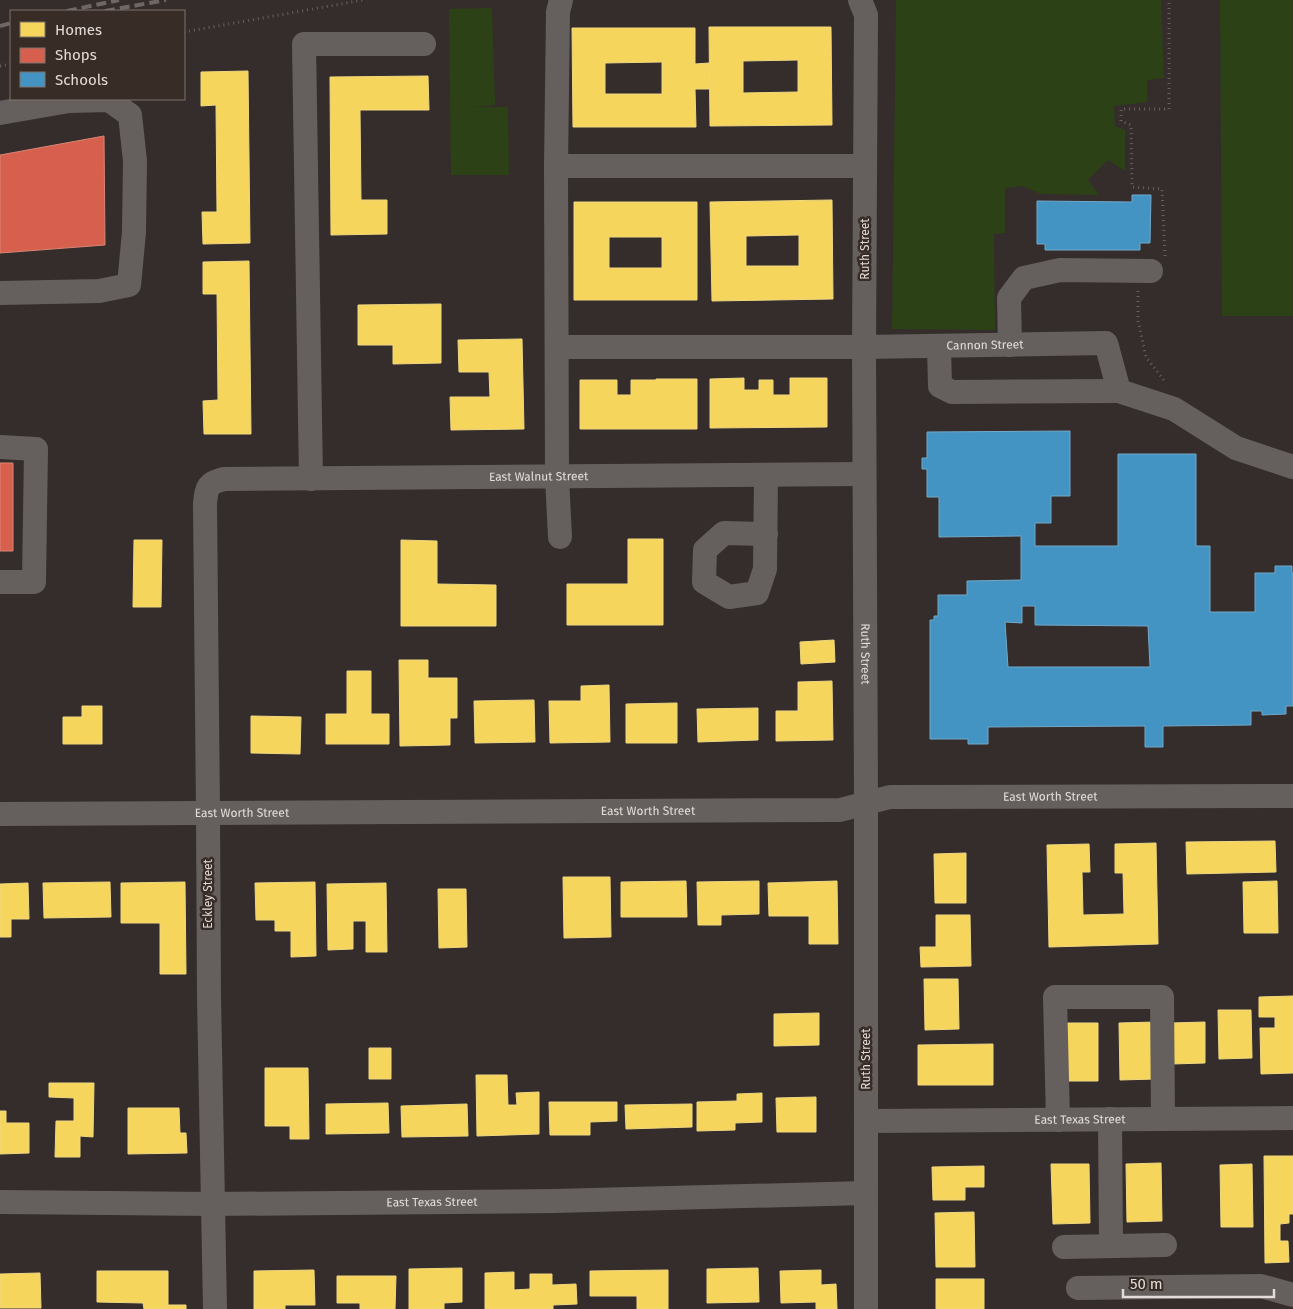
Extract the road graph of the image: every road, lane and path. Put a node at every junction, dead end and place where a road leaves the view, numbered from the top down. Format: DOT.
graph roads {
  1 [pos="363,0"];
  2 [pos="562,0"];
  3 [pos="860,0"];
  4 [pos="1170,0"];
  5 [pos="185,32"];
  6 [pos="424,44"];
  7 [pos="0,113"];
  8 [pos="556,166"];
  9 [pos="865,166"];
  10 [pos="1152,273"];
  11 [pos="0,292"];
  12 [pos="1010,345"];
  13 [pos="940,346"];
  14 [pos="557,347"];
  15 [pos="864,347"];
  16 [pos="1119,391"];
  17 [pos="1174,409"];
  18 [pos="0,447"];
  19 [pos="1293,466"];
  20 [pos="864,474"];
  21 [pos="766,475"];
  22 [pos="557,477"];
  23 [pos="311,479"];
  24 [pos="213,482"];
  25 [pos="766,534"];
  26 [pos="560,537"];
  27 [pos="0,582"];
  28 [pos="1293,796"];
  29 [pos="866,803"];
  30 [pos="208,812"];
  31 [pos="0,814"];
  32 [pos="1293,1118"];
  33 [pos="1163,1119"];
  34 [pos="1058,1120"];
  35 [pos="1110,1120"];
  36 [pos="866,1121"];
  37 [pos="866,1193"];
  38 [pos="0,1202"];
  39 [pos="213,1204"];
  40 [pos="1165,1245"];
  41 [pos="1111,1246"];
  42 [pos="1064,1247"];
  43 [pos="1078,1288"];
  44 [pos="1293,1295"];
  45 [pos="214,1309"];
  46 [pos="866,1309"];
  1 -- 5 [label="path"];
  2 -- 8 [label="street"];
  3 -- 9 [label="street, Ruth Street"];
  4 -- 10 [label="path"];
  6 -- 23 [label="street"];
  7 -- 11 [label="street"];
  8 -- 9 [label="street"];
  8 -- 14 [label="street"];
  9 -- 15 [label="street, Ruth Street"];
  10 -- 12 [label="street"];
  10 -- 17 [label="path"];
  12 -- 13 [label="street, Cannon Street"];
  12 -- 16 [label="street, Cannon Street"];
  13 -- 15 [label="street, Cannon Street"];
  13 -- 16 [label="street"];
  14 -- 15 [label="street, Cannon Street"];
  14 -- 22 [label="street"];
  15 -- 20 [label="street, Ruth Street"];
  16 -- 17 [label="street"];
  17 -- 19 [label="street"];
  18 -- 27 [label="street"];
  20 -- 21 [label="street, East Walnut Street"];
  20 -- 29 [label="street, Ruth Street"];
  21 -- 22 [label="street, East Walnut Street"];
  21 -- 25 [label="street"];
  22 -- 23 [label="street, East Walnut Street"];
  22 -- 26 [label="street"];
  23 -- 24 [label="street, East Walnut Street"];
  24 -- 30 [label="street, Eckley Street"];
  28 -- 29 [label="street, East Worth Street"];
  29 -- 30 [label="street, East Worth Street"];
  29 -- 36 [label="street, Ruth Street"];
  30 -- 31 [label="street, East Worth Street"];
  30 -- 39 [label="street, Eckley Street"];
  32 -- 33 [label="street, East Texas Street"];
  33 -- 34 [label="street"];
  33 -- 35 [label="street, East Texas Street"];
  34 -- 35 [label="street, East Texas Street"];
  34 -- 36 [label="street, East Texas Street"];
  35 -- 41 [label="street"];
  36 -- 37 [label="street, Ruth Street"];
  37 -- 39 [label="street, East Texas Street"];
  37 -- 46 [label="street, Ruth Street"];
  38 -- 39 [label="street, East Texas Street"];
  39 -- 45 [label="street, Eckley Street"];
  40 -- 41 [label="street"];
  41 -- 42 [label="street"];
  43 -- 44 [label="street"];
}
